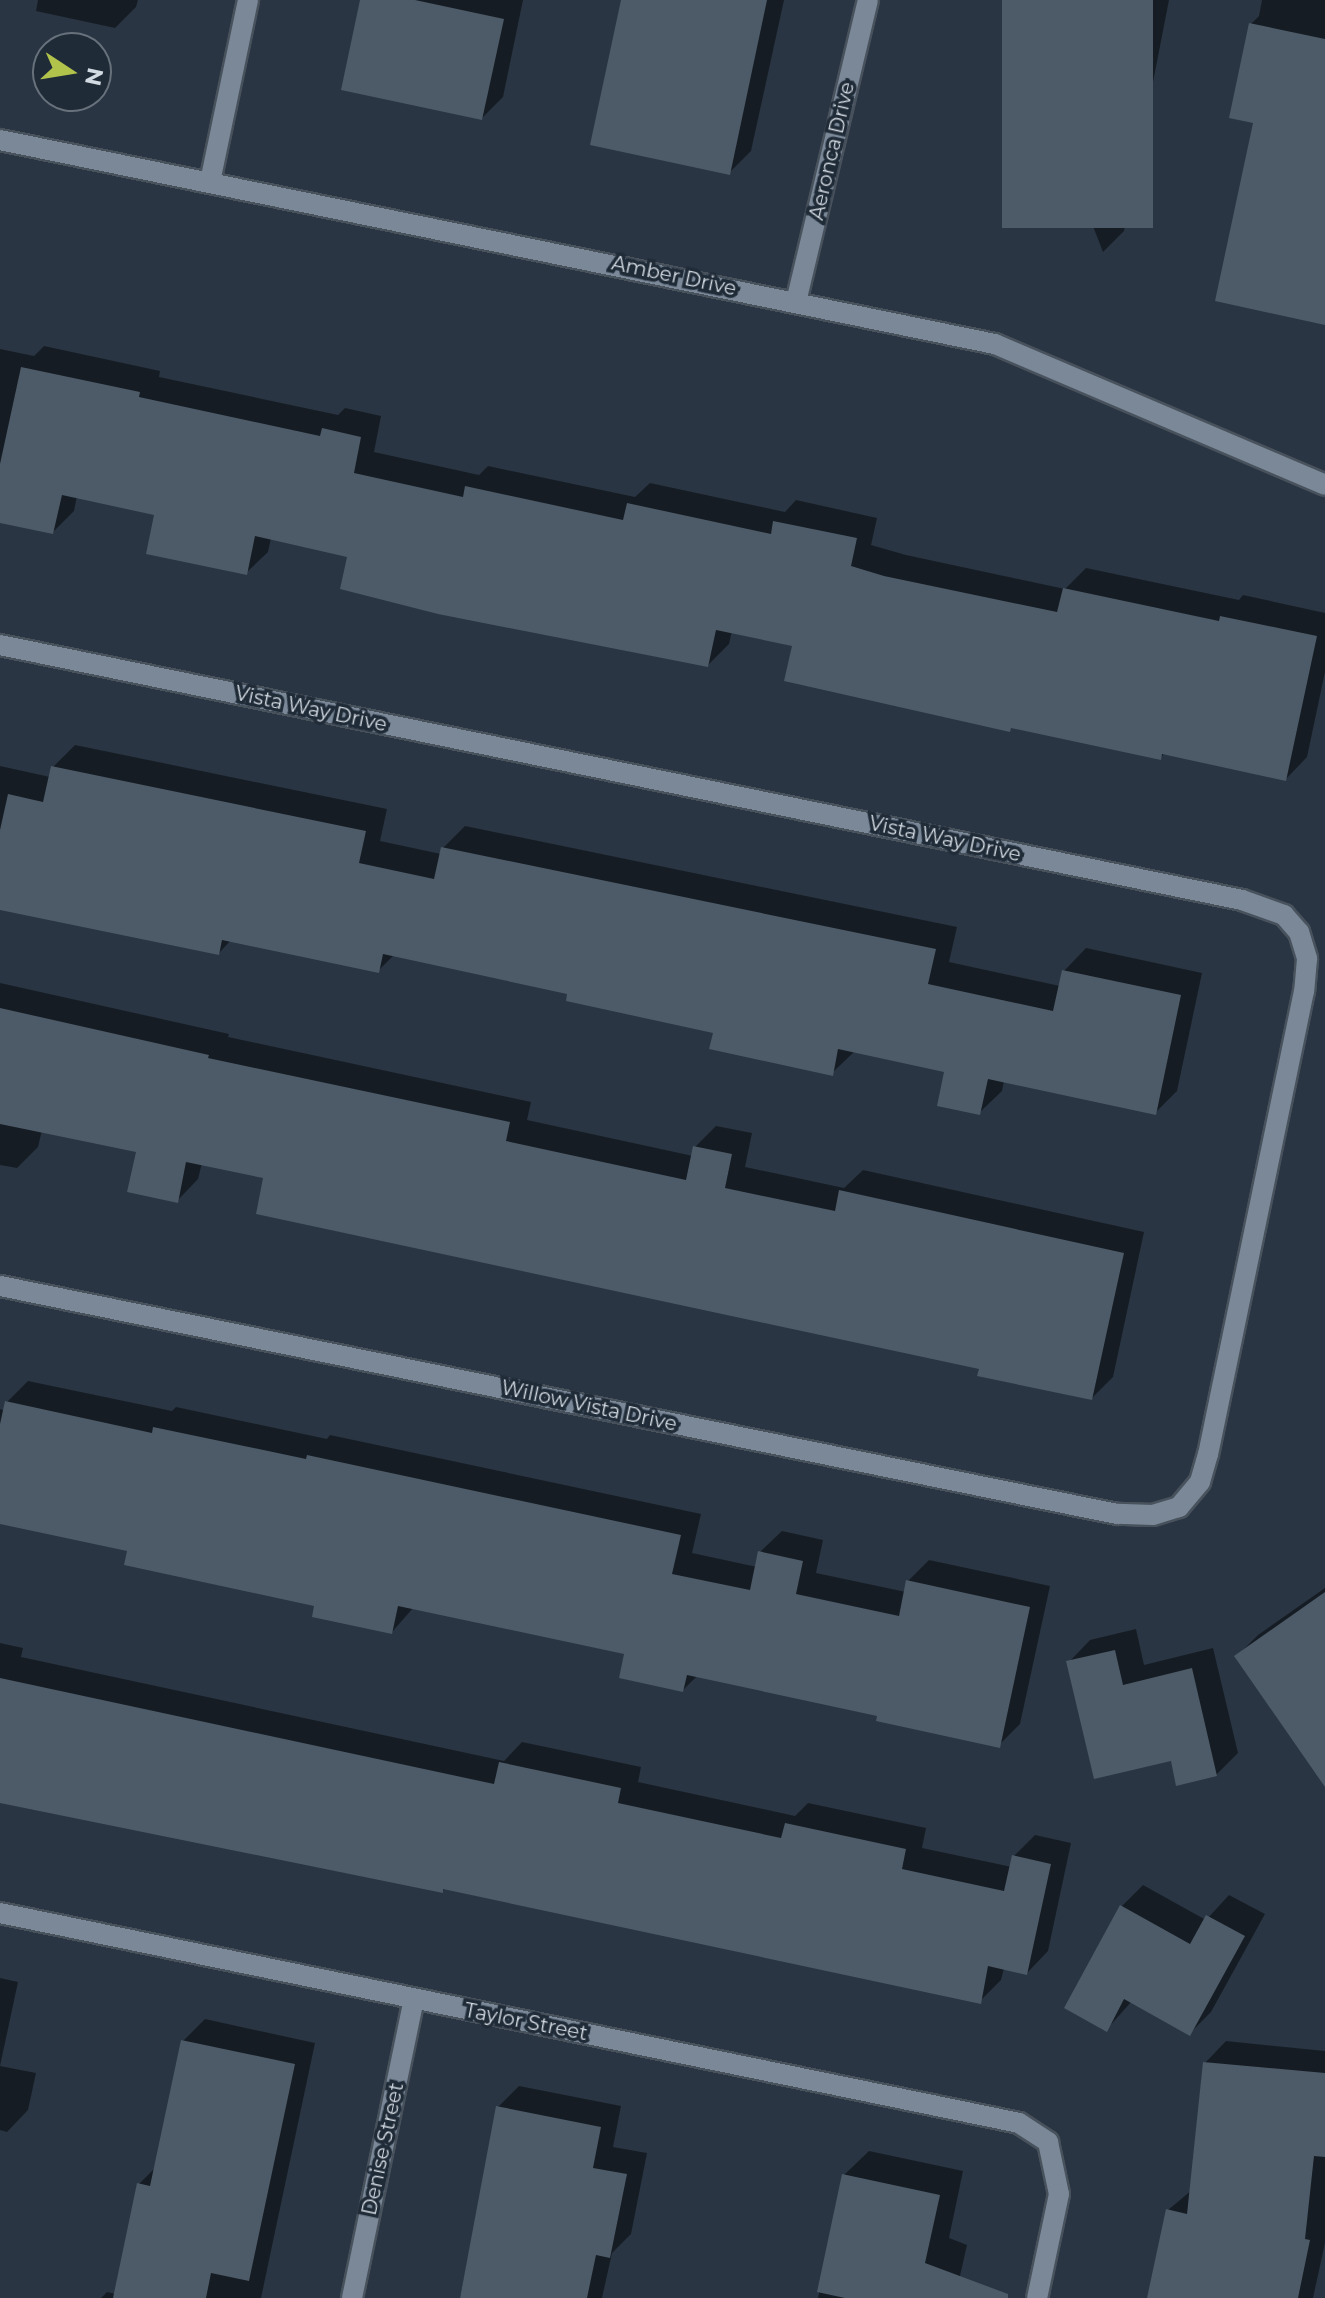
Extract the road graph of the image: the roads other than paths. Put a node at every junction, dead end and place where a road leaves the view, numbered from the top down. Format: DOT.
graph roads {
  1 [pos="248,0"];
  2 [pos="868,0"];
  3 [pos="0,140"];
  4 [pos="210,182"];
  5 [pos="796,302"];
  6 [pos="1325,485"];
  7 [pos="0,645"];
  8 [pos="0,1286"];
  9 [pos="1179,1507"];
  10 [pos="0,1913"];
  11 [pos="414,1999"];
  12 [pos="352,2298"];
  13 [pos="1037,2298"];
  1 -- 4 [label="street"];
  2 -- 5 [label="street, Aeronca Drive"];
  3 -- 4 [label="street, Amber Drive"];
  4 -- 5 [label="street, Amber Drive"];
  5 -- 6 [label="street, Amber Drive"];
  7 -- 9 [label="street, Vista Way Drive"];
  8 -- 9 [label="street, Willow Vista Drive"];
  10 -- 11 [label="street, Taylor Street"];
  11 -- 12 [label="street, Denise Street"];
  11 -- 13 [label="street, Taylor Street"];
}
